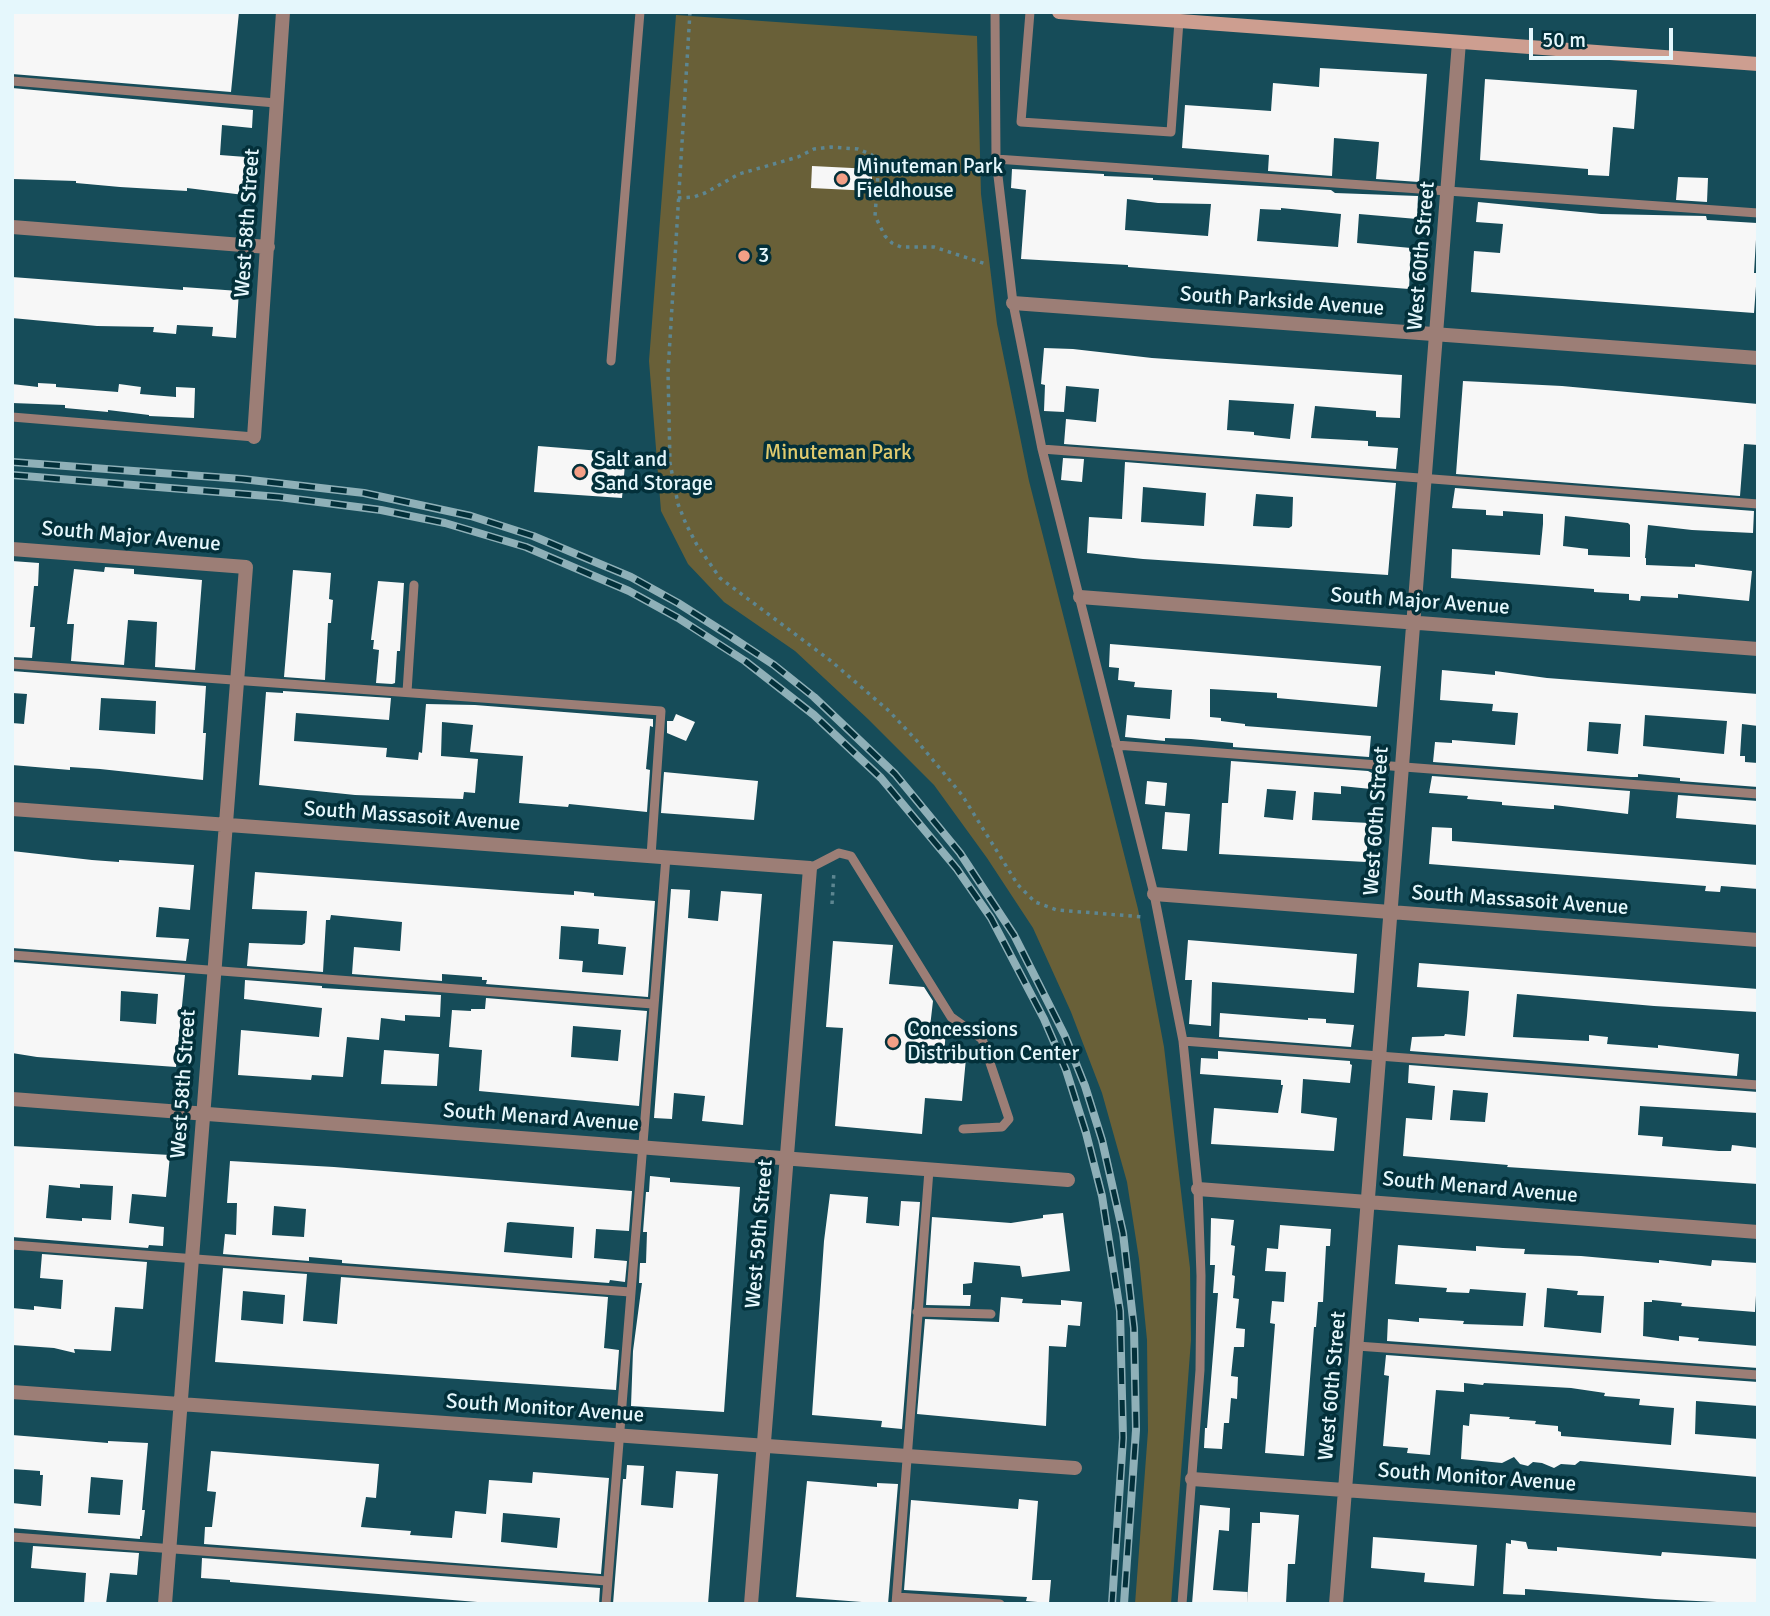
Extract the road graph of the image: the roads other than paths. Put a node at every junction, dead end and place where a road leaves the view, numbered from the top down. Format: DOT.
graph roads {
  1 [pos="283,12"];
  2 [pos="640,12"];
  3 [pos="995,12"];
  4 [pos="1030,12"];
  5 [pos="1059,12"];
  6 [pos="1179,21"];
  7 [pos="1459,42"];
  8 [pos="1758,64"];
  9 [pos="12,81"];
  10 [pos="276,103"];
  11 [pos="996,159"];
  12 [pos="1448,191"];
  13 [pos="1758,214"];
  14 [pos="12,227"];
  15 [pos="268,247"];
  16 [pos="1013,303"];
  17 [pos="1436,334"];
  18 [pos="1758,358"];
  19 [pos="611,361"];
  20 [pos="12,417"];
  21 [pos="254,437"];
  22 [pos="1042,449"];
  23 [pos="1425,479"];
  24 [pos="1758,504"];
  25 [pos="12,549"];
  26 [pos="246,567"];
  27 [pos="414,585"];
  28 [pos="1080,597"];
  29 [pos="1413,622"];
  30 [pos="1758,649"];
  31 [pos="12,664"];
  32 [pos="237,680"];
  33 [pos="407,692"];
  34 [pos="1116,745"];
  35 [pos="1402,768"];
  36 [pos="1758,794"];
  37 [pos="12,809"];
  38 [pos="226,825"];
  39 [pos="658,856"];
  40 [pos="810,868"];
  41 [pos="1154,894"];
  42 [pos="1391,912"];
  43 [pos="1758,940"];
  44 [pos="12,955"];
  45 [pos="214,971"];
  46 [pos="653,1004"];
  47 [pos="1183,1041"];
  48 [pos="1380,1057"];
  49 [pos="1758,1085"];
  50 [pos="12,1099"];
  51 [pos="203,1113"];
  52 [pos="963,1129"];
  53 [pos="642,1147"];
  54 [pos="787,1157"];
  55 [pos="929,1170"];
  56 [pos="1068,1180"];
  57 [pos="1198,1189"];
  58 [pos="1369,1200"];
  59 [pos="1758,1232"];
  60 [pos="12,1245"];
  61 [pos="191,1258"];
  62 [pos="630,1292"];
  63 [pos="917,1312"];
  64 [pos="991,1314"];
  65 [pos="1357,1346"];
  66 [pos="1758,1375"];
  67 [pos="12,1392"];
  68 [pos="180,1405"];
  69 [pos="620,1436"];
  70 [pos="764,1446"];
  71 [pos="907,1456"];
  72 [pos="1075,1468"];
  73 [pos="1192,1479"];
  74 [pos="1345,1489"];
  75 [pos="1758,1520"];
  76 [pos="12,1537"];
  77 [pos="169,1549"];
  78 [pos="607,1581"];
  79 [pos="896,1600"];
  80 [pos="165,1604"];
  81 [pos="606,1604"];
  82 [pos="751,1604"];
  83 [pos="1000,1604"];
  84 [pos="1182,1604"];
  85 [pos="1336,1604"];
  1 -- 10 [label="street, West 58th Street"];
  2 -- 19 [label="lane"];
  3 -- 11 [label="lane"];
  4 -- 6 [label="lane"];
  5 -- 6 [label="main road"];
  6 -- 7 [label="main road"];
  7 -- 8 [label="main road"];
  7 -- 12 [label="street, West 60th Street"];
  9 -- 10 [label="lane"];
  10 -- 15 [label="street, West 58th Street"];
  11 -- 12 [label="lane"];
  11 -- 16 [label="lane"];
  12 -- 13 [label="lane"];
  12 -- 17 [label="street, West 60th Street"];
  14 -- 15 [label="street"];
  15 -- 21 [label="street, West 58th Street"];
  16 -- 17 [label="street, South Parkside Avenue"];
  16 -- 22 [label="lane"];
  17 -- 18 [label="street, South Parkside Avenue"];
  17 -- 23 [label="street, West 60th Street"];
  20 -- 21 [label="lane"];
  22 -- 23 [label="lane"];
  22 -- 28 [label="lane"];
  23 -- 24 [label="lane"];
  23 -- 29 [label="street, West 60th Street"];
  25 -- 26 [label="street, South Major Avenue"];
  26 -- 32 [label="street, West 58th Street"];
  27 -- 33 [label="lane"];
  28 -- 29 [label="street, South Major Avenue"];
  28 -- 34 [label="lane"];
  29 -- 30 [label="street, South Major Avenue"];
  29 -- 35 [label="street, West 60th Street"];
  31 -- 32 [label="lane"];
  32 -- 33 [label="lane"];
  32 -- 38 [label="street, West 58th Street"];
  33 -- 39 [label="lane"];
  34 -- 35 [label="lane"];
  34 -- 41 [label="lane"];
  35 -- 36 [label="lane"];
  35 -- 42 [label="street, West 60th Street"];
  37 -- 38 [label="street, South Massasoit Avenue"];
  38 -- 39 [label="street, South Massasoit Avenue"];
  38 -- 45 [label="street, West 58th Street"];
  39 -- 40 [label="street, South Massasoit Avenue"];
  39 -- 46 [label="lane"];
  40 -- 52 [label="lane"];
  40 -- 54 [label="street, West 59th Street"];
  41 -- 42 [label="street, South Massasoit Avenue"];
  41 -- 47 [label="lane"];
  42 -- 43 [label="street, South Massasoit Avenue"];
  42 -- 48 [label="street, West 60th Street"];
  44 -- 45 [label="lane"];
  45 -- 46 [label="lane"];
  45 -- 51 [label="street, West 58th Street"];
  46 -- 53 [label="lane"];
  47 -- 48 [label="lane"];
  47 -- 57 [label="lane"];
  48 -- 49 [label="lane"];
  48 -- 58 [label="street, West 60th Street"];
  50 -- 51 [label="street, South Menard Avenue"];
  51 -- 53 [label="street, South Menard Avenue"];
  51 -- 61 [label="street, West 58th Street"];
  53 -- 54 [label="street, South Menard Avenue"];
  53 -- 62 [label="lane"];
  54 -- 55 [label="street, South Menard Avenue"];
  54 -- 70 [label="street, West 59th Street"];
  55 -- 56 [label="street, South Menard Avenue"];
  55 -- 63 [label="lane"];
  57 -- 58 [label="street, South Menard Avenue"];
  57 -- 73 [label="lane"];
  58 -- 59 [label="street, South Menard Avenue"];
  58 -- 65 [label="street, West 60th Street"];
  60 -- 61 [label="lane"];
  61 -- 62 [label="lane"];
  61 -- 68 [label="street, West 58th Street"];
  62 -- 69 [label="lane"];
  63 -- 64 [label="lane"];
  63 -- 71 [label="lane"];
  65 -- 66 [label="lane"];
  65 -- 74 [label="street, West 60th Street"];
  67 -- 68 [label="street, South Monitor Avenue"];
  68 -- 69 [label="street, South Monitor Avenue"];
  68 -- 77 [label="street, West 58th Street"];
  69 -- 70 [label="street, South Monitor Avenue"];
  69 -- 78 [label="lane"];
  70 -- 71 [label="street, South Monitor Avenue"];
  70 -- 82 [label="street, West 59th Street"];
  71 -- 72 [label="street, South Monitor Avenue"];
  71 -- 79 [label="lane"];
  73 -- 74 [label="street, South Monitor Avenue"];
  73 -- 84 [label="lane"];
  74 -- 75 [label="street, South Monitor Avenue"];
  74 -- 85 [label="street, West 60th Street"];
  76 -- 77 [label="lane"];
  77 -- 78 [label="lane"];
  77 -- 80 [label="street, West 58th Street"];
  78 -- 81 [label="lane"];
  79 -- 83 [label="lane"];
}
